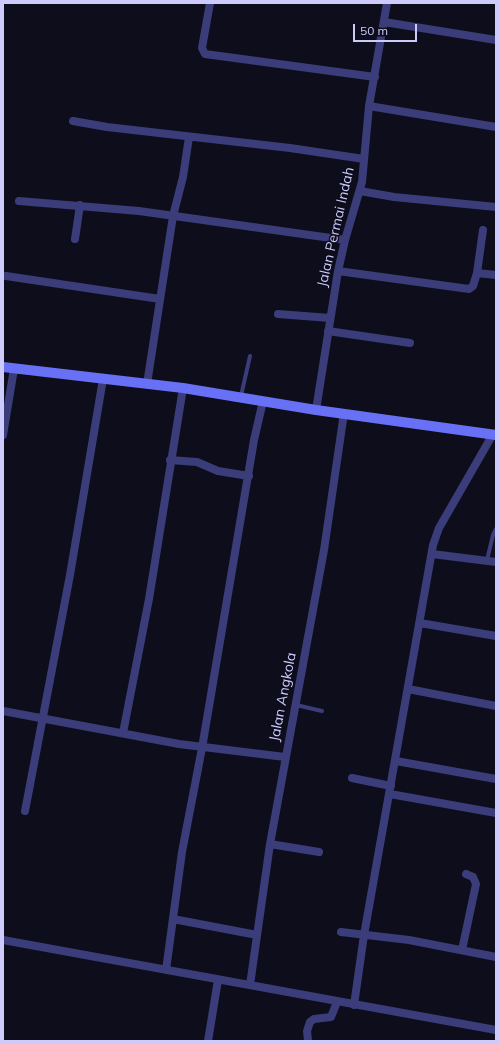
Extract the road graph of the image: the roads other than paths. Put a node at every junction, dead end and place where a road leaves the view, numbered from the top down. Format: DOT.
graph roads {
  1 [pos="210,3"];
  2 [pos="387,3"];
  3 [pos="384,22"];
  4 [pos="496,40"];
  5 [pos="375,77"];
  6 [pos="369,106"];
  7 [pos="73,120"];
  8 [pos="496,127"];
  9 [pos="189,136"];
  10 [pos="364,159"];
  11 [pos="360,191"];
  12 [pos="19,201"];
  13 [pos="80,205"];
  14 [pos="496,207"];
  15 [pos="173,216"];
  16 [pos="483,230"];
  17 [pos="75,239"];
  18 [pos="345,240"];
  19 [pos="338,271"];
  20 [pos="477,273"];
  21 [pos="496,275"];
  22 [pos="6,276"];
  23 [pos="160,299"];
  24 [pos="278,314"];
  25 [pos="330,318"];
  26 [pos="328,331"];
  27 [pos="410,343"];
  28 [pos="250,356"];
  29 [pos="3,367"];
  30 [pos="14,369"];
  31 [pos="103,379"];
  32 [pos="147,384"];
  33 [pos="183,388"];
  34 [pos="241,397"];
  35 [pos="263,401"];
  36 [pos="316,410"];
  37 [pos="344,413"];
  38 [pos="494,434"];
  39 [pos="3,435"];
  40 [pos="170,460"];
  41 [pos="249,476"];
  42 [pos="496,530"];
  43 [pos="432,554"];
  44 [pos="487,560"];
  45 [pos="496,562"];
  46 [pos="420,623"];
  47 [pos="496,636"];
  48 [pos="408,689"];
  49 [pos="296,705"];
  50 [pos="496,706"];
  51 [pos="3,711"];
  52 [pos="322,711"];
  53 [pos="42,718"];
  54 [pos="123,733"];
  55 [pos="202,748"];
  56 [pos="285,757"];
  57 [pos="396,761"];
  58 [pos="352,778"];
  59 [pos="496,779"];
  60 [pos="390,790"];
  61 [pos="25,811"];
  62 [pos="496,813"];
  63 [pos="270,844"];
  64 [pos="319,852"];
  65 [pos="466,874"];
  66 [pos="173,919"];
  67 [pos="341,932"];
  68 [pos="257,935"];
  69 [pos="364,935"];
  70 [pos="3,940"];
  71 [pos="462,950"];
  72 [pos="496,957"];
  73 [pos="166,970"];
  74 [pos="218,980"];
  75 [pos="250,985"];
  76 [pos="337,1002"];
  77 [pos="354,1005"];
  78 [pos="496,1030"];
  79 [pos="208,1041"];
  80 [pos="308,1041"];
  1 -- 5 [label="street"];
  2 -- 3 [label="street, Jalan Permai Indah"];
  3 -- 4 [label="street"];
  3 -- 5 [label="street, Jalan Permai Indah"];
  5 -- 6 [label="street, Jalan Permai Indah"];
  6 -- 8 [label="street"];
  6 -- 10 [label="street, Jalan Permai Indah"];
  7 -- 9 [label="street"];
  9 -- 10 [label="street"];
  9 -- 15 [label="street"];
  10 -- 11 [label="street, Jalan Permai Indah"];
  11 -- 14 [label="street"];
  11 -- 18 [label="street, Jalan Permai Indah"];
  12 -- 13 [label="street"];
  13 -- 15 [label="street"];
  13 -- 17 [label="street"];
  15 -- 18 [label="street"];
  15 -- 23 [label="street"];
  16 -- 20 [label="street"];
  18 -- 19 [label="street, Jalan Permai Indah"];
  19 -- 20 [label="street"];
  19 -- 25 [label="street, Jalan Permai Indah"];
  20 -- 21 [label="street"];
  22 -- 23 [label="street"];
  23 -- 32 [label="street"];
  24 -- 25 [label="street"];
  25 -- 26 [label="street, Jalan Permai Indah"];
  26 -- 27 [label="street"];
  26 -- 36 [label="street, Jalan Permai Indah"];
  28 -- 34 [label="lane"];
  29 -- 30 [label="street"];
  30 -- 31 [label="street"];
  30 -- 39 [label="street"];
  31 -- 32 [label="street"];
  31 -- 53 [label="street"];
  32 -- 33 [label="street"];
  33 -- 34 [label="street"];
  33 -- 40 [label="street"];
  34 -- 35 [label="street"];
  35 -- 36 [label="street"];
  35 -- 41 [label="street"];
  36 -- 37 [label="street"];
  37 -- 38 [label="street"];
  37 -- 49 [label="street, Jalan Angkola"];
  38 -- 43 [label="street"];
  40 -- 41 [label="street"];
  40 -- 54 [label="street"];
  41 -- 55 [label="street"];
  42 -- 44 [label="lane"];
  43 -- 44 [label="street"];
  43 -- 46 [label="street"];
  44 -- 45 [label="street"];
  46 -- 47 [label="street"];
  46 -- 48 [label="street"];
  48 -- 50 [label="street"];
  48 -- 57 [label="street"];
  49 -- 52 [label="lane"];
  49 -- 56 [label="street, Jalan Angkola"];
  51 -- 53 [label="street"];
  53 -- 54 [label="street"];
  53 -- 61 [label="street"];
  54 -- 55 [label="street"];
  55 -- 56 [label="street"];
  55 -- 66 [label="street"];
  56 -- 63 [label="street, Jalan Angkola"];
  57 -- 59 [label="street"];
  57 -- 60 [label="street"];
  58 -- 60 [label="street"];
  60 -- 62 [label="street"];
  60 -- 69 [label="street"];
  63 -- 64 [label="street"];
  63 -- 68 [label="street, Jalan Angkola"];
  65 -- 71 [label="street"];
  66 -- 68 [label="street"];
  66 -- 73 [label="street"];
  67 -- 69 [label="street"];
  68 -- 75 [label="street, Jalan Angkola"];
  69 -- 71 [label="street"];
  69 -- 77 [label="street"];
  70 -- 73 [label="street"];
  71 -- 72 [label="street"];
  73 -- 74 [label="street"];
  74 -- 75 [label="street"];
  74 -- 79 [label="street"];
  75 -- 76 [label="street"];
  76 -- 77 [label="street"];
  76 -- 80 [label="street"];
  77 -- 78 [label="street"];
}
